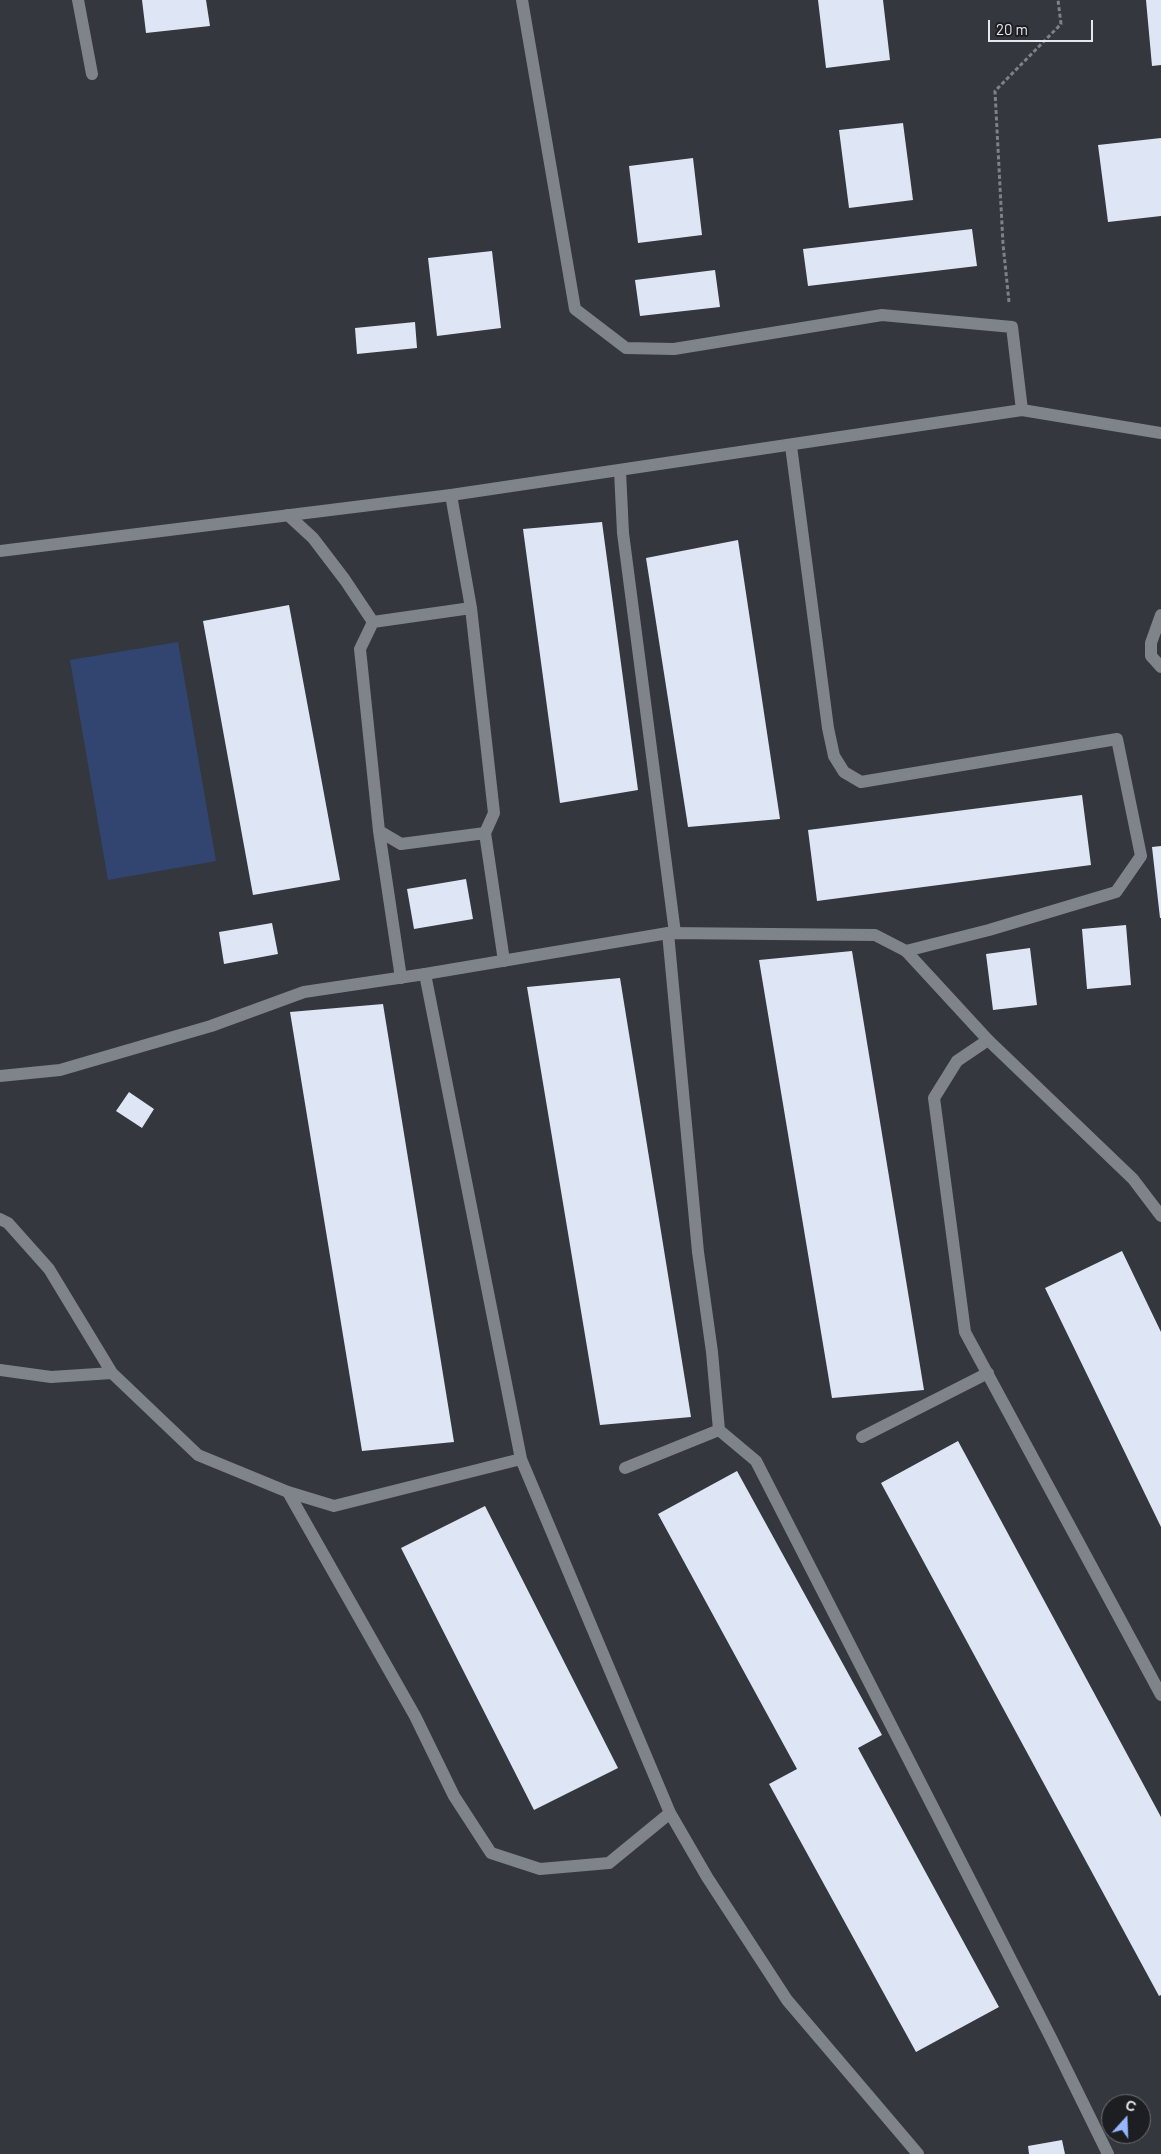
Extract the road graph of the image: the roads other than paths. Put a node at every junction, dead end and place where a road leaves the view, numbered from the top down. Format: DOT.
graph roads {
  1 [pos="78,0"];
  2 [pos="522,0"];
  3 [pos="92,74"];
  4 [pos="1022,410"];
  5 [pos="1161,433"];
  6 [pos="791,446"];
  7 [pos="620,471"];
  8 [pos="451,495"];
  9 [pos="288,515"];
  10 [pos="0,551"];
  11 [pos="471,608"];
  12 [pos="1161,615"];
  13 [pos="374,622"];
  14 [pos="1161,667"];
  15 [pos="380,831"];
  16 [pos="485,833"];
  17 [pos="672,933"];
  18 [pos="906,951"];
  19 [pos="504,961"];
  20 [pos="425,974"];
  21 [pos="401,978"];
  22 [pos="988,1040"];
  23 [pos="0,1076"];
  24 [pos="1161,1216"];
  25 [pos="0,1219"];
  26 [pos="0,1370"];
  27 [pos="112,1373"];
  28 [pos="988,1373"];
  29 [pos="719,1430"];
  30 [pos="862,1437"];
  31 [pos="520,1459"];
  32 [pos="625,1468"];
  33 [pos="288,1492"];
  34 [pos="1161,1695"];
  35 [pos="670,1813"];
  36 [pos="918,2154"];
  37 [pos="1108,2154"];
  1 -- 3 [label="street"];
  2 -- 4 [label="street"];
  4 -- 5 [label="street"];
  4 -- 6 [label="street"];
  6 -- 7 [label="street"];
  6 -- 18 [label="street"];
  7 -- 8 [label="street"];
  7 -- 17 [label="street"];
  8 -- 9 [label="street"];
  8 -- 11 [label="street"];
  9 -- 10 [label="street"];
  9 -- 13 [label="street"];
  11 -- 13 [label="street"];
  11 -- 16 [label="street"];
  12 -- 14 [label="street"];
  13 -- 15 [label="street"];
  15 -- 16 [label="street"];
  15 -- 21 [label="street"];
  16 -- 19 [label="street"];
  17 -- 18 [label="street"];
  17 -- 19 [label="street"];
  17 -- 29 [label="street"];
  18 -- 22 [label="street"];
  19 -- 20 [label="street"];
  20 -- 21 [label="street"];
  20 -- 31 [label="street"];
  21 -- 23 [label="street"];
  22 -- 24 [label="street"];
  22 -- 28 [label="street"];
  25 -- 27 [label="street"];
  26 -- 27 [label="street"];
  27 -- 33 [label="street"];
  28 -- 30 [label="street"];
  28 -- 34 [label="street"];
  29 -- 32 [label="street"];
  29 -- 37 [label="street"];
  31 -- 33 [label="street"];
  31 -- 35 [label="street"];
  33 -- 35 [label="street"];
  35 -- 36 [label="street"];
}
